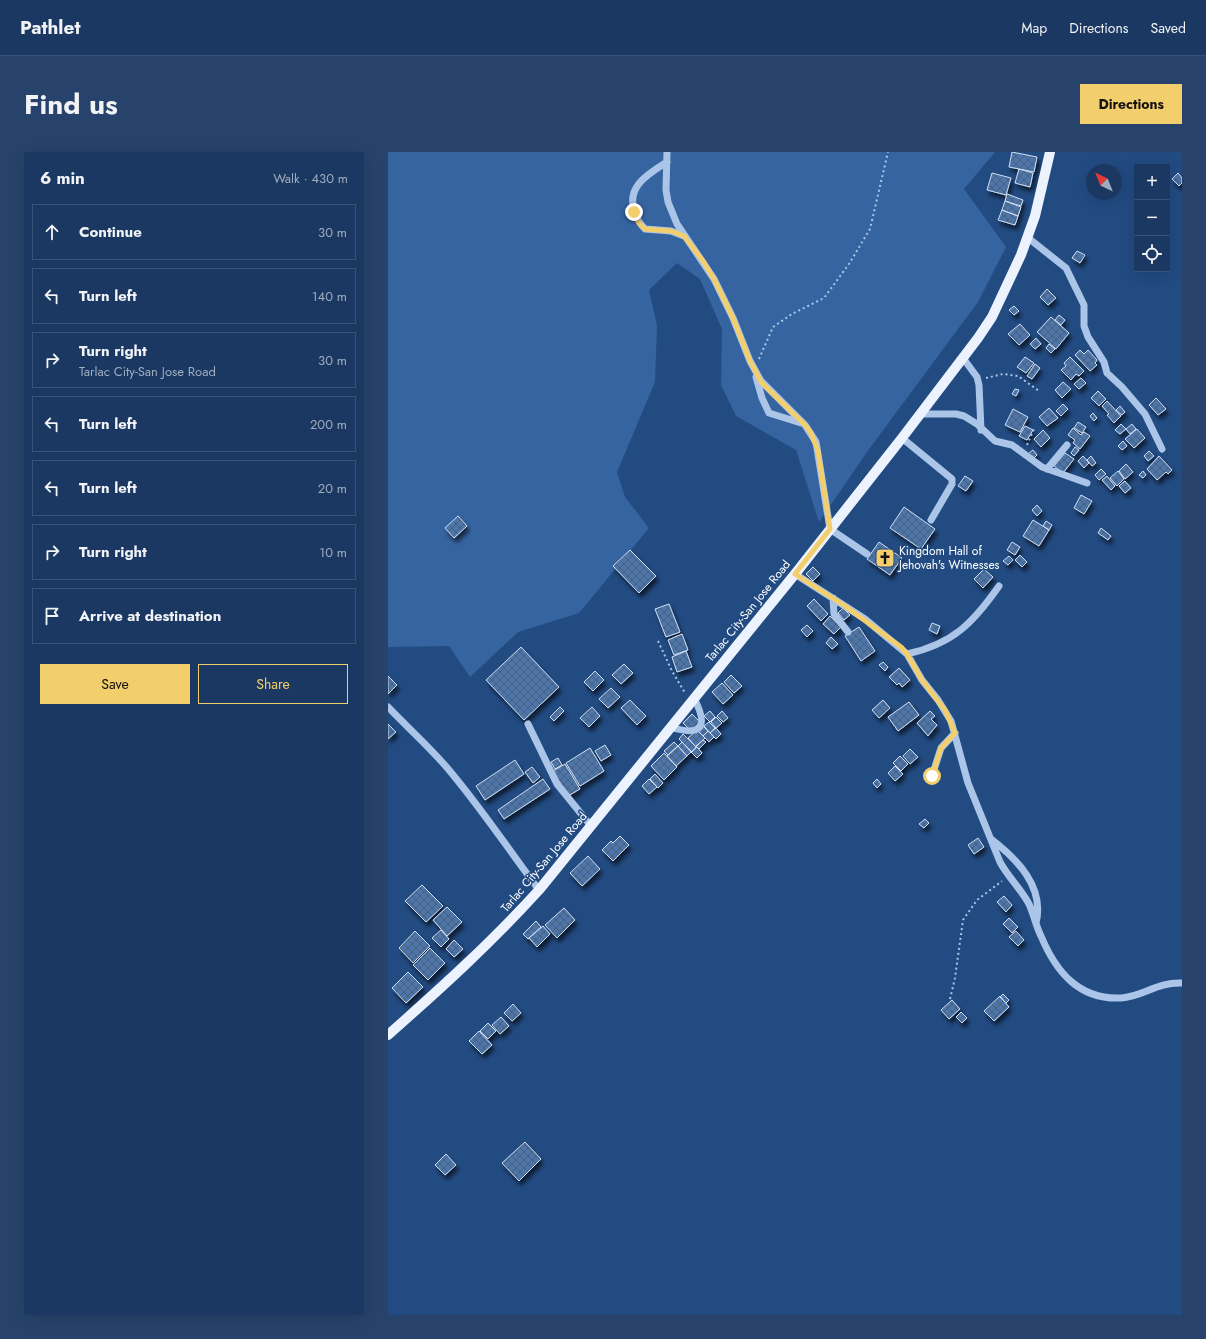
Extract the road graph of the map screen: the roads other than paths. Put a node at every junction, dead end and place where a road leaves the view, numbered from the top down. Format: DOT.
graph roads {
  1 [pos="668,152"];
  2 [pos="1050,152"];
  3 [pos="667,162"];
  4 [pos="684,236"];
  5 [pos="1028,237"];
  6 [pos="963,358"];
  7 [pos="754,371"];
  8 [pos="920,414"];
  9 [pos="805,425"];
  10 [pos="981,430"];
  11 [pos="902,438"];
  12 [pos="1067,445"];
  13 [pos="1162,449"];
  14 [pos="1047,469"];
  15 [pos="1087,483"];
  16 [pos="931,520"];
  17 [pos="830,529"];
  18 [pos="867,554"];
  19 [pos="795,574"];
  20 [pos="999,586"];
  21 [pos="833,598"];
  22 [pos="848,632"];
  23 [pos="907,654"];
  24 [pos="693,700"];
  25 [pos="388,707"];
  26 [pos="528,724"];
  27 [pos="670,727"];
  28 [pos="955,733"];
  29 [pos="932,776"];
  30 [pos="591,826"];
  31 [pos="991,839"];
  32 [pos="539,890"];
  33 [pos="1036,923"];
  34 [pos="1182,983"];
  35 [pos="388,1035"];
  1 -- 3 [label="street"];
  2 -- 5 [label="main road, Tarlac City-San Jose Road"];
  3 -- 4 [label="street"];
  3 -- 4 [label="street"];
  4 -- 7 [label="street"];
  5 -- 6 [label="main road, Tarlac City-San Jose Road"];
  5 -- 13 [label="street"];
  6 -- 8 [label="main road, Tarlac City-San Jose Road"];
  6 -- 10 [label="street"];
  7 -- 9 [label="street"];
  7 -- 9 [label="street"];
  8 -- 10 [label="street"];
  8 -- 11 [label="main road, Tarlac City-San Jose Road"];
  9 -- 17 [label="street"];
  10 -- 14 [label="street"];
  11 -- 16 [label="street"];
  11 -- 17 [label="main road, Tarlac City-San Jose Road"];
  12 -- 14 [label="street"];
  14 -- 15 [label="street"];
  17 -- 18 [label="street"];
  17 -- 19 [label="main road, Tarlac City-San Jose Road"];
  19 -- 21 [label="street"];
  19 -- 24 [label="main road, Tarlac City-San Jose Road"];
  20 -- 23 [label="street"];
  21 -- 22 [label="street"];
  21 -- 23 [label="street"];
  23 -- 28 [label="street"];
  24 -- 27 [label="main road, Tarlac City-San Jose Road"];
  24 -- 27 [label="street"];
  25 -- 32 [label="street"];
  26 -- 30 [label="street"];
  27 -- 30 [label="main road, Tarlac City-San Jose Road"];
  28 -- 29 [label="street"];
  28 -- 31 [label="street"];
  30 -- 32 [label="main road, Tarlac City-San Jose Road"];
  31 -- 33 [label="street"];
  31 -- 33 [label="street"];
  32 -- 35 [label="main road, Tarlac City-San Jose Road"];
  33 -- 34 [label="street"];
}
